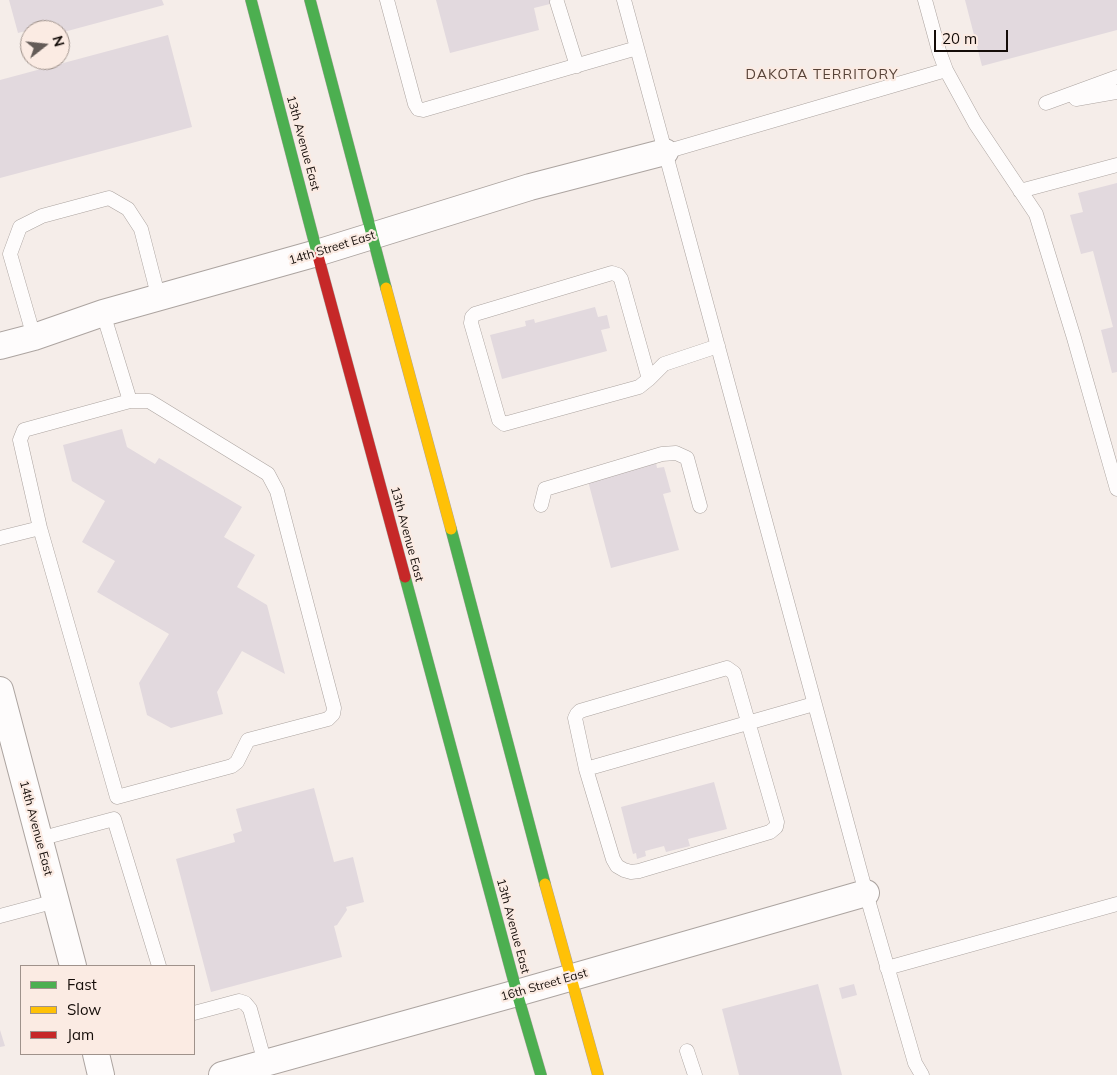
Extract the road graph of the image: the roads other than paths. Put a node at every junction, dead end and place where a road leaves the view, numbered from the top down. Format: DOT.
graph roads {
  1 [pos="251,0"];
  2 [pos="310,0"];
  3 [pos="387,0"];
  4 [pos="624,0"];
  5 [pos="925,0"];
  6 [pos="557,2"];
  7 [pos="637,48"];
  8 [pos="577,66"];
  9 [pos="946,70"];
  10 [pos="1117,77"];
  11 [pos="1117,92"];
  12 [pos="665,152"];
  13 [pos="1117,165"];
  14 [pos="1020,192"];
  15 [pos="372,235"];
  16 [pos="318,253"];
  17 [pos="158,298"];
  18 [pos="103,313"];
  19 [pos="34,337"];
  20 [pos="0,346"];
  21 [pos="718,346"];
  22 [pos="649,378"];
  23 [pos="130,400"];
  24 [pos="1117,489"];
  25 [pos="541,505"];
  26 [pos="700,506"];
  27 [pos="40,528"];
  28 [pos="0,538"];
  29 [pos="0,690"];
  30 [pos="814,704"];
  31 [pos="3,716"];
  32 [pos="748,724"];
  33 [pos="586,769"];
  34 [pos="117,797"];
  35 [pos="114,819"];
  36 [pos="39,839"];
  37 [pos="866,893"];
  38 [pos="56,901"];
  39 [pos="1117,904"];
  40 [pos="0,916"];
  41 [pos="73,965"];
  42 [pos="159,965"];
  43 [pos="887,968"];
  44 [pos="570,978"];
  45 [pos="517,993"];
  46 [pos="195,1013"];
  47 [pos="687,1051"];
  48 [pos="96,1055"];
  49 [pos="275,1066"];
  50 [pos="101,1075"];
  51 [pos="222,1075"];
  52 [pos="541,1075"];
  53 [pos="598,1075"];
  54 [pos="695,1075"];
  55 [pos="922,1075"];
  1 -- 16 [label="main road, 13th Avenue East"];
  2 -- 15 [label="main road"];
  3 -- 8 [label="lane"];
  4 -- 7 [label="lane"];
  5 -- 9 [label="lane"];
  6 -- 8 [label="lane"];
  7 -- 8 [label="lane"];
  7 -- 12 [label="lane"];
  9 -- 12 [label="lane"];
  9 -- 14 [label="lane"];
  10 -- 11 [label="lane"];
  12 -- 15 [label="street, 14th Street East"];
  12 -- 21 [label="lane"];
  13 -- 14 [label="lane"];
  14 -- 24 [label="lane"];
  15 -- 16 [label="street, 14th Street East"];
  15 -- 44 [label="main road"];
  16 -- 17 [label="street, 14th Street East"];
  16 -- 45 [label="main road, 13th Avenue East"];
  17 -- 18 [label="street, 14th Street East"];
  17 -- 19 [label="lane"];
  18 -- 19 [label="street, 14th Street East"];
  18 -- 23 [label="lane"];
  19 -- 20 [label="street, 14th Street East"];
  21 -- 22 [label="lane"];
  21 -- 30 [label="lane"];
  22 -- 22 [label="lane"];
  23 -- 27 [label="lane"];
  23 -- 34 [label="lane"];
  25 -- 26 [label="lane"];
  27 -- 28 [label="lane"];
  27 -- 34 [label="lane"];
  29 -- 31 [label="street, 14th Avenue East"];
  30 -- 32 [label="lane"];
  30 -- 37 [label="lane"];
  31 -- 36 [label="street, 14th Avenue East"];
  32 -- 33 [label="lane"];
  32 -- 33 [label="lane"];
  32 -- 33 [label="lane"];
  34 -- 35 [label="lane"];
  35 -- 36 [label="lane"];
  35 -- 42 [label="lane"];
  36 -- 38 [label="street, 14th Avenue East"];
  37 -- 43 [label="lane"];
  37 -- 44 [label="street, 16th Street East"];
  38 -- 40 [label="lane"];
  38 -- 41 [label="street, 14th Avenue East"];
  39 -- 43 [label="lane"];
  43 -- 55 [label="lane"];
  44 -- 45 [label="street, 16th Street East"];
  44 -- 53 [label="main road"];
  45 -- 49 [label="street, 16th Street East"];
  45 -- 52 [label="main road, 13th Avenue East"];
  46 -- 49 [label="lane"];
  47 -- 54 [label="lane"];
  48 -- 50 [label="street"];
  49 -- 51 [label="street, 16th Street East"];
}
